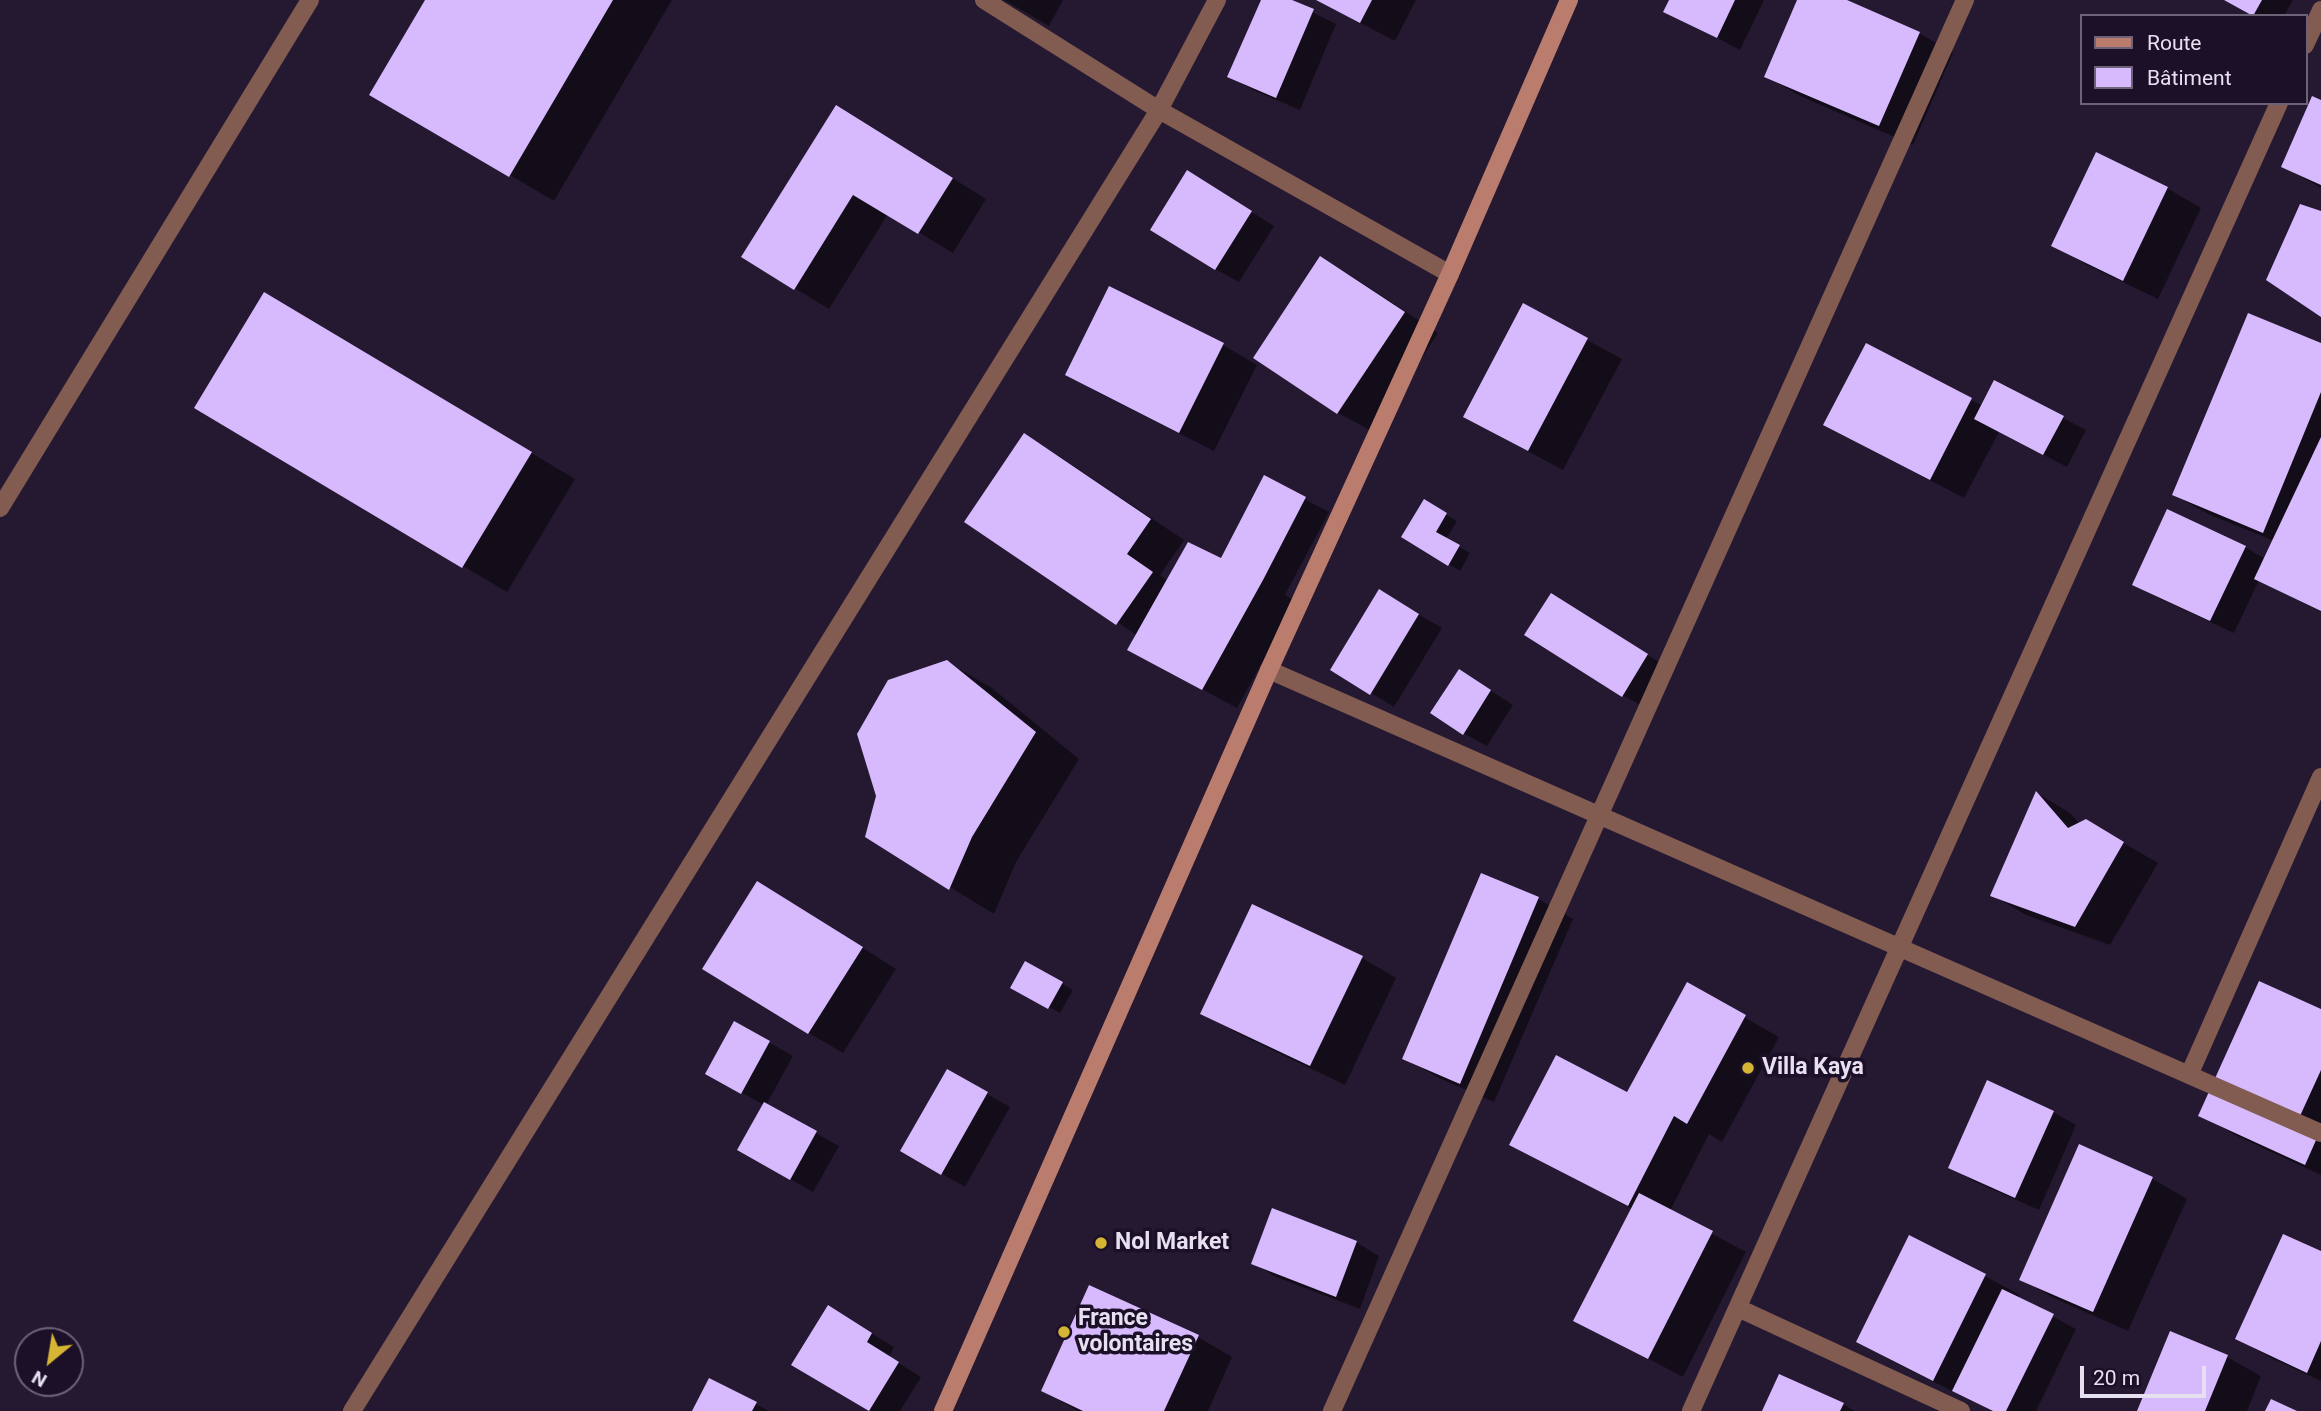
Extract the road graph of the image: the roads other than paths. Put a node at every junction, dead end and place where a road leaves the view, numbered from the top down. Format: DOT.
graph roads {
  1 [pos="310,0"];
  2 [pos="984,0"];
  3 [pos="1217,0"];
  4 [pos="1569,0"];
  5 [pos="1965,0"];
  6 [pos="2321,10"];
  7 [pos="2307,41"];
  8 [pos="2278,105"];
  9 [pos="1160,110"];
  10 [pos="1450,274"];
  11 [pos="0,508"];
  12 [pos="1269,670"];
  13 [pos="2321,777"];
  14 [pos="1599,815"];
  15 [pos="1899,947"];
  16 [pos="2189,1075"];
  17 [pos="2321,1133"];
  18 [pos="1738,1308"];
  19 [pos="352,1411"];
  20 [pos="943,1411"];
  21 [pos="1332,1411"];
  22 [pos="1691,1411"];
  23 [pos="1961,1411"];
  1 -- 11 [label="street"];
  2 -- 9 [label="street"];
  3 -- 9 [label="street"];
  4 -- 10 [label="main road"];
  5 -- 14 [label="street"];
  6 -- 7 [label="street"];
  8 -- 15 [label="street"];
  9 -- 10 [label="street"];
  9 -- 19 [label="street"];
  10 -- 12 [label="main road"];
  12 -- 14 [label="street"];
  12 -- 20 [label="main road"];
  13 -- 16 [label="street"];
  14 -- 15 [label="street"];
  14 -- 21 [label="street"];
  15 -- 16 [label="street"];
  15 -- 18 [label="street"];
  16 -- 17 [label="street"];
  18 -- 22 [label="street"];
  18 -- 23 [label="street"];
}
